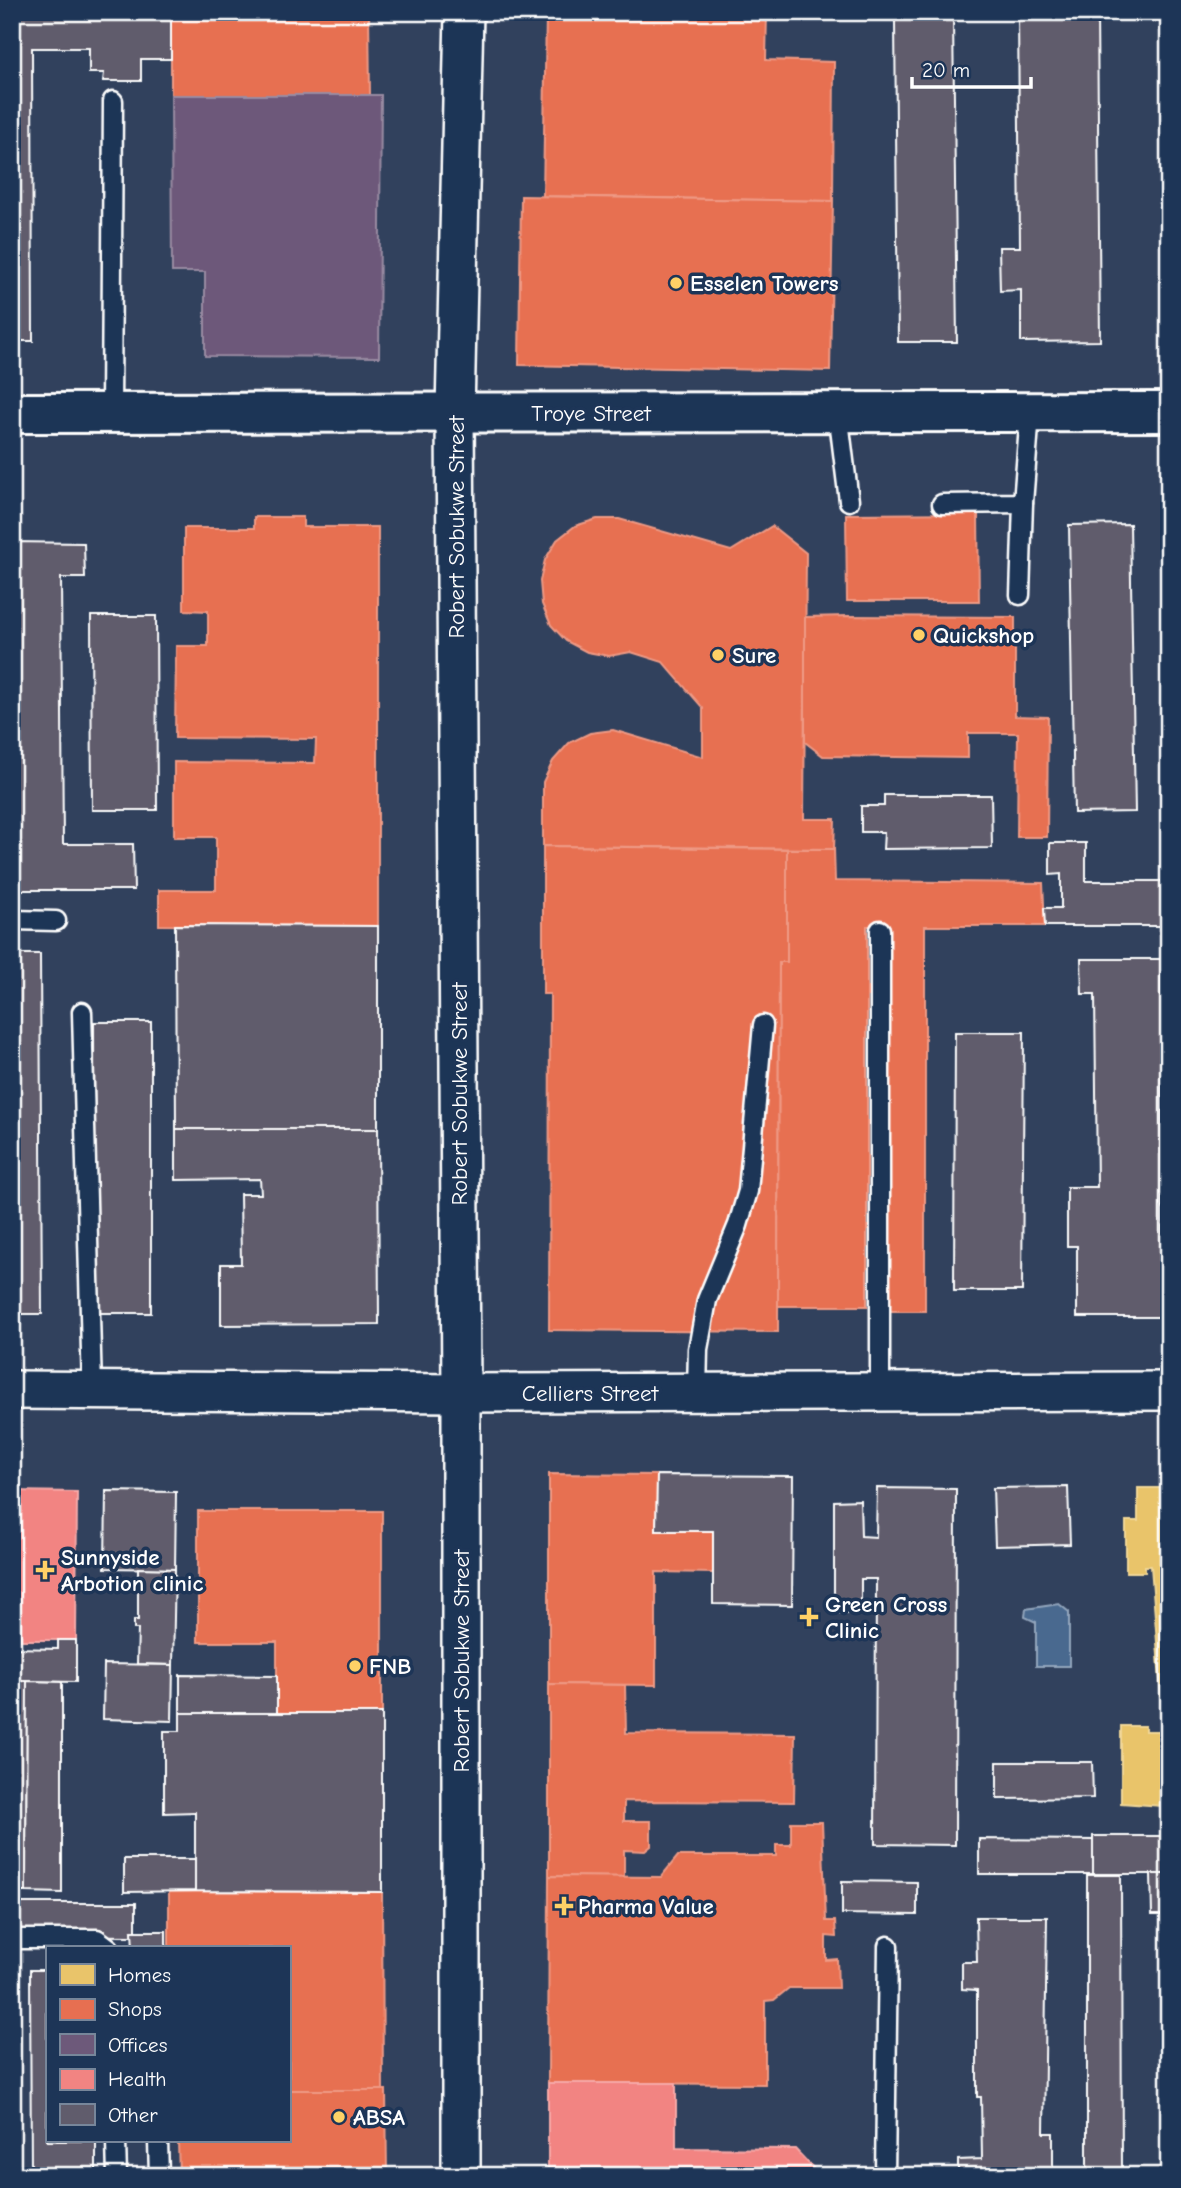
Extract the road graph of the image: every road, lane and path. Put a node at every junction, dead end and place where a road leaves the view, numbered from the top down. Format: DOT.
graph roads {
  1 [pos="464,12"];
  2 [pos="113,102"];
  3 [pos="838,412"];
  4 [pos="1030,412"];
  5 [pos="1169,412"];
  6 [pos="12,413"];
  7 [pos="111,413"];
  8 [pos="455,413"];
  9 [pos="849,500"];
  10 [pos="1023,503"];
  11 [pos="942,504"];
  12 [pos="1020,595"];
  13 [pos="12,919"];
  14 [pos="56,921"];
  15 [pos="880,930"];
  16 [pos="82,1012"];
  17 [pos="763,1025"];
  18 [pos="12,1390"];
  19 [pos="92,1390"];
  20 [pos="1169,1391"];
  21 [pos="697,1392"];
  22 [pos="880,1392"];
  23 [pos="461,1393"];
  24 [pos="12,1942"];
  25 [pos="106,1946"];
  26 [pos="888,1946"];
  27 [pos="116,2142"];
  28 [pos="158,2142"];
  29 [pos="117,2176"];
  30 [pos="159,2176"];
  31 [pos="461,2176"];
  32 [pos="885,2176"];
  1 -- 8 [label="street, Robert Sobukwe Street"];
  2 -- 7 [label="lane"];
  3 -- 4 [label="main road, Troye Street"];
  3 -- 8 [label="main road, Troye Street"];
  3 -- 9 [label="lane"];
  4 -- 5 [label="main road, Troye Street"];
  4 -- 10 [label="lane"];
  6 -- 7 [label="main road, Troye Street"];
  7 -- 8 [label="main road, Troye Street"];
  8 -- 23 [label="street, Robert Sobukwe Street"];
  10 -- 11 [label="lane"];
  10 -- 12 [label="lane"];
  13 -- 14 [label="lane"];
  15 -- 22 [label="lane"];
  16 -- 19 [label="lane"];
  17 -- 21 [label="lane"];
  18 -- 19 [label="street, Celliers Street"];
  19 -- 23 [label="street, Celliers Street"];
  20 -- 22 [label="street, Celliers Street"];
  21 -- 22 [label="street, Celliers Street"];
  21 -- 23 [label="street, Celliers Street"];
  23 -- 31 [label="street, Robert Sobukwe Street"];
  24 -- 25 [label="lane"];
  26 -- 32 [label="lane"];
  27 -- 29 [label="lane"];
  28 -- 30 [label="lane"];
}
